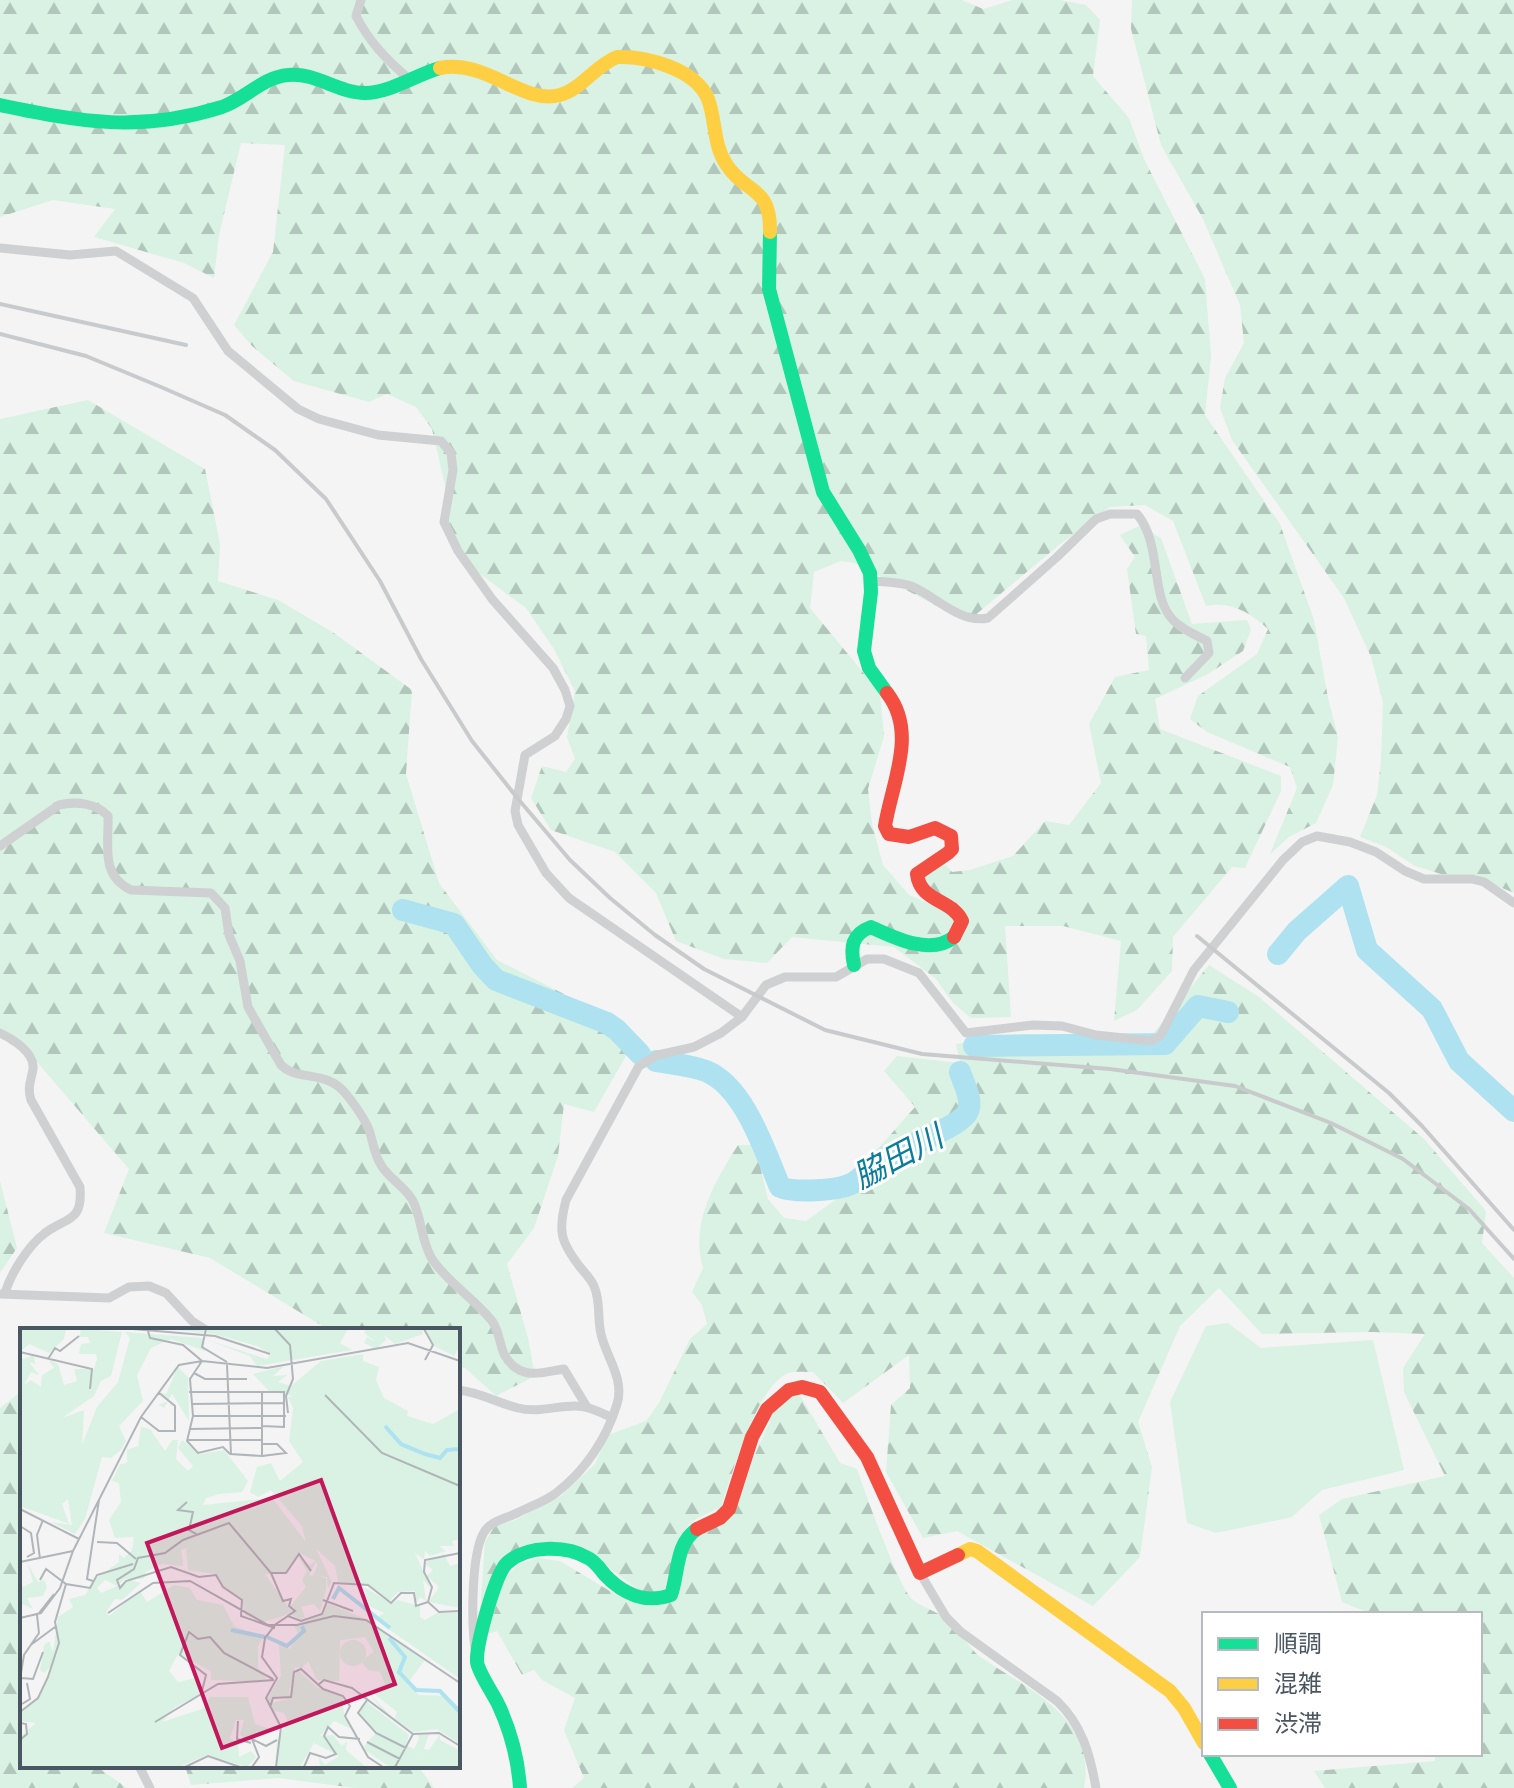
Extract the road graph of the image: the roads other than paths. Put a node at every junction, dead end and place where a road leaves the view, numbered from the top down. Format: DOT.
graph roads {
  1 [pos="361,0"];
  2 [pos="409,79"];
  3 [pos="0,105"];
  4 [pos="0,248"];
  5 [pos="872,581"];
  6 [pos="1185,678"];
  7 [pos="0,846"];
  8 [pos="1514,903"];
  9 [pos="854,965"];
  10 [pos="742,1017"];
  11 [pos="0,1033"];
  12 [pos="3,1293"];
  13 [pos="203,1328"];
  14 [pos="460,1391"];
  15 [pos="587,1407"];
  16 [pos="611,1417"];
  17 [pos="920,1573"];
  18 [pos="477,1663"];
  19 [pos="1202,1740"];
  20 [pos="1211,1756"];
  21 [pos="140,1768"];
  22 [pos="150,1788"];
  23 [pos="520,1788"];
  24 [pos="1096,1788"];
  25 [pos="1230,1788"];
  1 -- 2 [label="street"];
  2 -- 3 [label="street"];
  2 -- 5 [label="street"];
  4 -- 10 [label="street"];
  5 -- 6 [label="street"];
  5 -- 9 [label="street"];
  7 -- 15 [label="street"];
  8 -- 9 [label="street"];
  9 -- 10 [label="street"];
  10 -- 16 [label="street"];
  11 -- 12 [label="street"];
  12 -- 13 [label="street"];
  14 -- 15 [label="street"];
  15 -- 16 [label="street"];
  16 -- 18 [label="street"];
  17 -- 18 [label="street"];
  17 -- 19 [label="street"];
  17 -- 24 [label="street"];
  18 -- 23 [label="street"];
  20 -- 25 [label="street"];
  21 -- 22 [label="street"];
}
